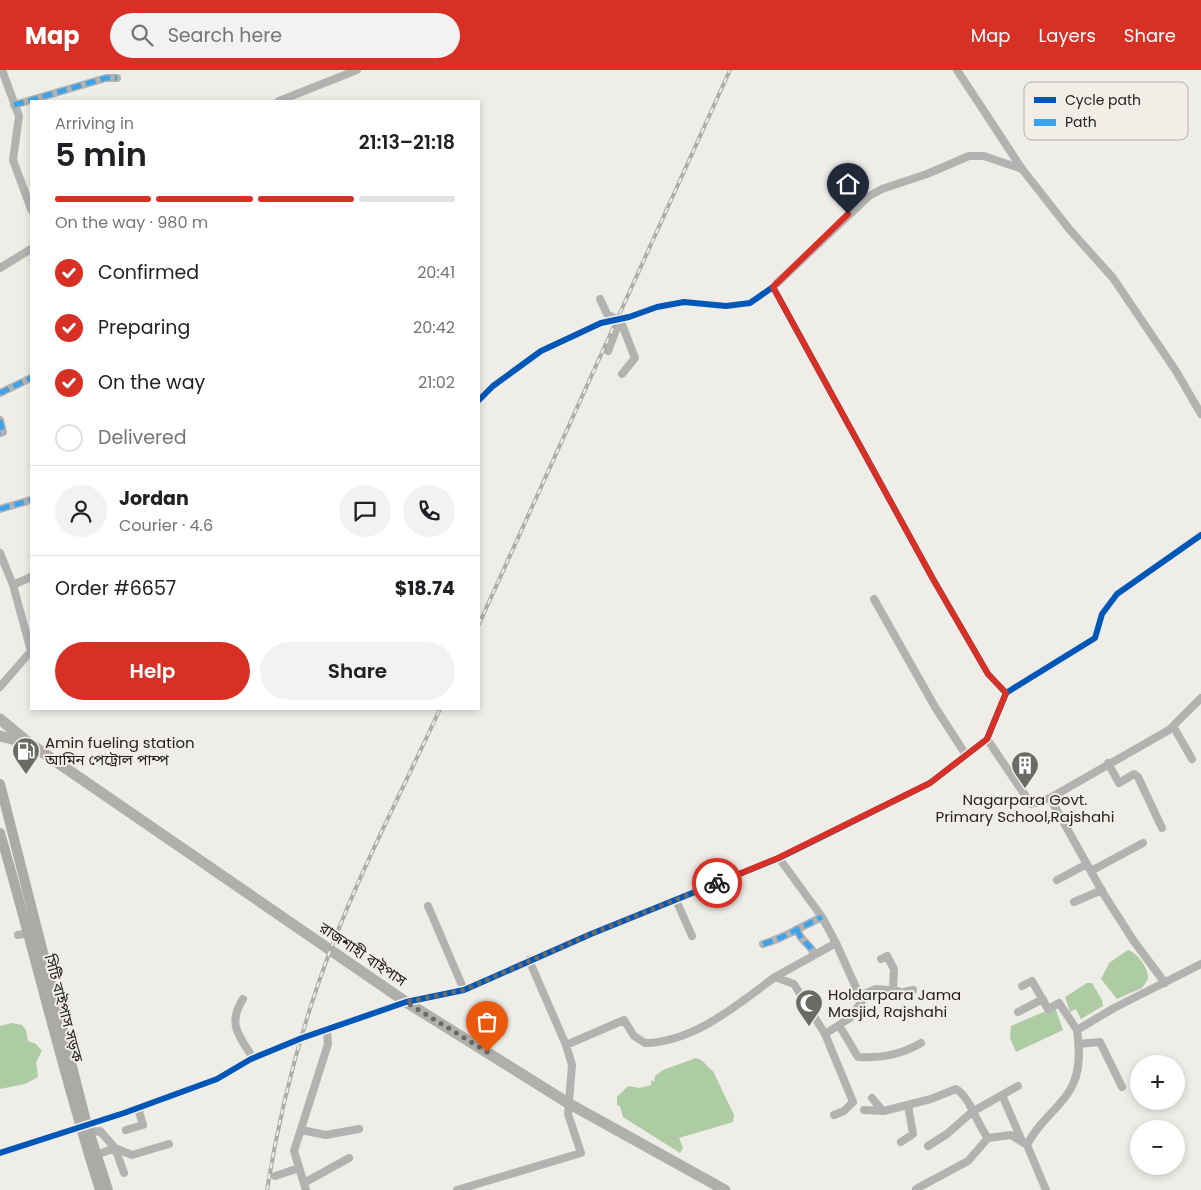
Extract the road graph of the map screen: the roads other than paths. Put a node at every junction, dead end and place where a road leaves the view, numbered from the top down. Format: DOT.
graph roads {
  1 [pos="2,70"];
  2 [pos="357,70"];
  3 [pos="957,70"];
  4 [pos="117,78"];
  5 [pos="30,100"];
  6 [pos="31,100"];
  7 [pos="282,100"];
  8 [pos="14,105"];
  9 [pos="1022,169"];
  10 [pos="30,206"];
  11 [pos="30,250"];
  12 [pos="0,268"];
  13 [pos="773,287"];
  14 [pos="600,299"];
  15 [pos="618,319"];
  16 [pos="608,351"];
  17 [pos="622,374"];
  18 [pos="30,378"];
  19 [pos="0,393"];
  20 [pos="480,399"];
  21 [pos="1201,414"];
  22 [pos="0,420"];
  23 [pos="0,433"];
  24 [pos="30,500"];
  25 [pos="0,510"];
  26 [pos="1201,535"];
  27 [pos="0,553"];
  28 [pos="30,577"];
  29 [pos="13,585"];
  30 [pos="874,599"];
  31 [pos="30,646"];
  32 [pos="30,651"];
  33 [pos="0,687"];
  34 [pos="1006,693"];
  35 [pos="1201,699"];
  36 [pos="1,720"];
  37 [pos="1173,726"];
  38 [pos="0,736"];
  39 [pos="987,739"];
  40 [pos="29,742"];
  41 [pos="966,755"];
  42 [pos="1192,759"];
  43 [pos="1108,763"];
  44 [pos="0,784"];
  45 [pos="1050,798"];
  46 [pos="1162,828"];
  47 [pos="0,833"];
  48 [pos="1143,843"];
  49 [pos="778,858"];
  50 [pos="1089,868"];
  51 [pos="1057,880"];
  52 [pos="1102,890"];
  53 [pos="676,900"];
  54 [pos="1074,902"];
  55 [pos="428,906"];
  56 [pos="822,918"];
  57 [pos="796,929"];
  58 [pos="29,933"];
  59 [pos="18,934"];
  60 [pos="692,936"];
  61 [pos="836,942"];
  62 [pos="763,944"];
  63 [pos="814,954"];
  64 [pos="881,959"];
  65 [pos="529,960"];
  66 [pos="1201,964"];
  67 [pos="776,977"];
  68 [pos="1165,983"];
  69 [pos="1022,986"];
  70 [pos="464,990"];
  71 [pos="893,990"];
  72 [pos="913,990"];
  73 [pos="859,996"];
  74 [pos="243,999"];
  75 [pos="1043,999"];
  76 [pos="406,1002"];
  77 [pos="1018,1012"];
  78 [pos="839,1025"];
  79 [pos="327,1030"];
  80 [pos="1078,1030"];
  81 [pos="825,1034"];
  82 [pos="921,1043"];
  83 [pos="1079,1044"];
  84 [pos="566,1045"];
  85 [pos="253,1058"];
  86 [pos="1018,1086"];
  87 [pos="1122,1087"];
  88 [pos="1002,1095"];
  89 [pos="872,1098"];
  90 [pos="568,1103"];
  91 [pos="908,1105"];
  92 [pos="138,1108"];
  93 [pos="864,1110"];
  94 [pos="884,1111"];
  95 [pos="972,1112"];
  96 [pos="834,1115"];
  97 [pos="83,1127"];
  98 [pos="359,1129"];
  99 [pos="126,1130"];
  100 [pos="300,1130"];
  101 [pos="988,1138"];
  102 [pos="901,1142"];
  103 [pos="1025,1143"];
  104 [pos="169,1144"];
  105 [pos="928,1146"];
  106 [pos="115,1148"];
  107 [pos="0,1153"];
  108 [pos="96,1155"];
  109 [pos="349,1158"];
  110 [pos="299,1168"];
  111 [pos="124,1173"];
  112 [pos="275,1176"];
  113 [pos="305,1187"];
  114 [pos="480,1187"];
  115 [pos="916,1189"];
  116 [pos="100,1190"];
  117 [pos="108,1190"];
  118 [pos="457,1190"];
  119 [pos="725,1190"];
  120 [pos="1046,1190"];
  1 -- 8 [label="street"];
  2 -- 7 [label="street"];
  3 -- 9 [label="street"];
  4 -- 6 [label="street"];
  5 -- 8 [label="street"];
  8 -- 10 [label="street"];
  9 -- 13 [label="street"];
  9 -- 21 [label="street"];
  11 -- 12 [label="street"];
  13 -- 15 [label="street"];
  13 -- 34 [label="street"];
  14 -- 15 [label="street"];
  15 -- 16 [label="street"];
  15 -- 17 [label="street"];
  15 -- 20 [label="street"];
  18 -- 19 [label="street"];
  22 -- 23 [label="street"];
  24 -- 25 [label="street"];
  26 -- 34 [label="street"];
  27 -- 29 [label="street"];
  28 -- 29 [label="street"];
  29 -- 31 [label="street"];
  30 -- 41 [label="street"];
  32 -- 33 [label="street"];
  34 -- 39 [label="street"];
  35 -- 37 [label="street"];
  36 -- 40 [label="highway, রাজশাহী বাইপাস"];
  37 -- 42 [label="street"];
  37 -- 43 [label="street"];
  38 -- 40 [label="highway"];
  39 -- 41 [label="street"];
  39 -- 45 [label="street"];
  40 -- 76 [label="highway, রাজশাহী বাইপাস"];
  41 -- 49 [label="street"];
  43 -- 45 [label="street"];
  43 -- 46 [label="street"];
  44 -- 97 [label="main road"];
  45 -- 50 [label="street"];
  47 -- 58 [label="main road, সিটি বাইপাস সড়ক"];
  48 -- 50 [label="street"];
  49 -- 53 [label="street"];
  49 -- 56 [label="street"];
  50 -- 51 [label="street"];
  50 -- 52 [label="street"];
  52 -- 54 [label="street"];
  52 -- 68 [label="street"];
  53 -- 60 [label="street"];
  53 -- 65 [label="street"];
  55 -- 70 [label="street"];
  56 -- 57 [label="street"];
  56 -- 61 [label="street"];
  57 -- 62 [label="street"];
  57 -- 63 [label="street"];
  58 -- 59 [label="street"];
  58 -- 97 [label="main road, সিটি বাইপাস সড়ক"];
  61 -- 63 [label="street"];
  61 -- 73 [label="street"];
  63 -- 67 [label="street"];
  64 -- 71 [label="street"];
  65 -- 70 [label="street"];
  65 -- 84 [label="street"];
  66 -- 68 [label="street"];
  67 -- 81 [label="street"];
  67 -- 84 [label="street"];
  68 -- 80 [label="street"];
  69 -- 75 [label="street"];
  70 -- 76 [label="street"];
  71 -- 72 [label="street"];
  71 -- 73 [label="street"];
  73 -- 78 [label="street"];
  74 -- 85 [label="street"];
  75 -- 77 [label="street"];
  75 -- 80 [label="street"];
  76 -- 79 [label="street"];
  76 -- 90 [label="highway, রাজশাহী বাইপাস"];
  78 -- 81 [label="street"];
  78 -- 82 [label="street"];
  79 -- 85 [label="street"];
  79 -- 100 [label="street"];
  80 -- 83 [label="street"];
  81 -- 96 [label="street"];
  83 -- 87 [label="street"];
  83 -- 103 [label="street"];
  84 -- 90 [label="street"];
  85 -- 92 [label="street"];
  86 -- 88 [label="street"];
  88 -- 95 [label="street"];
  88 -- 103 [label="street"];
  89 -- 94 [label="street"];
  90 -- 114 [label="street"];
  90 -- 119 [label="highway, রাজশাহী বাইপাস"];
  91 -- 94 [label="street"];
  91 -- 95 [label="street"];
  91 -- 102 [label="street"];
  92 -- 97 [label="street"];
  92 -- 99 [label="street"];
  93 -- 94 [label="street"];
  95 -- 101 [label="street"];
  95 -- 105 [label="street"];
  97 -- 106 [label="street"];
  97 -- 107 [label="street"];
  97 -- 108 [label="main road"];
  97 -- 116 [label="main road, সিটি বাইপাস সড়ক"];
  98 -- 100 [label="street"];
  100 -- 110 [label="street"];
  101 -- 103 [label="street"];
  101 -- 115 [label="street"];
  103 -- 120 [label="street"];
  104 -- 106 [label="street"];
  106 -- 108 [label="street"];
  106 -- 111 [label="street"];
  108 -- 117 [label="main road"];
  109 -- 113 [label="street"];
  110 -- 112 [label="street"];
  110 -- 113 [label="street"];
  114 -- 118 [label="street"];
}
